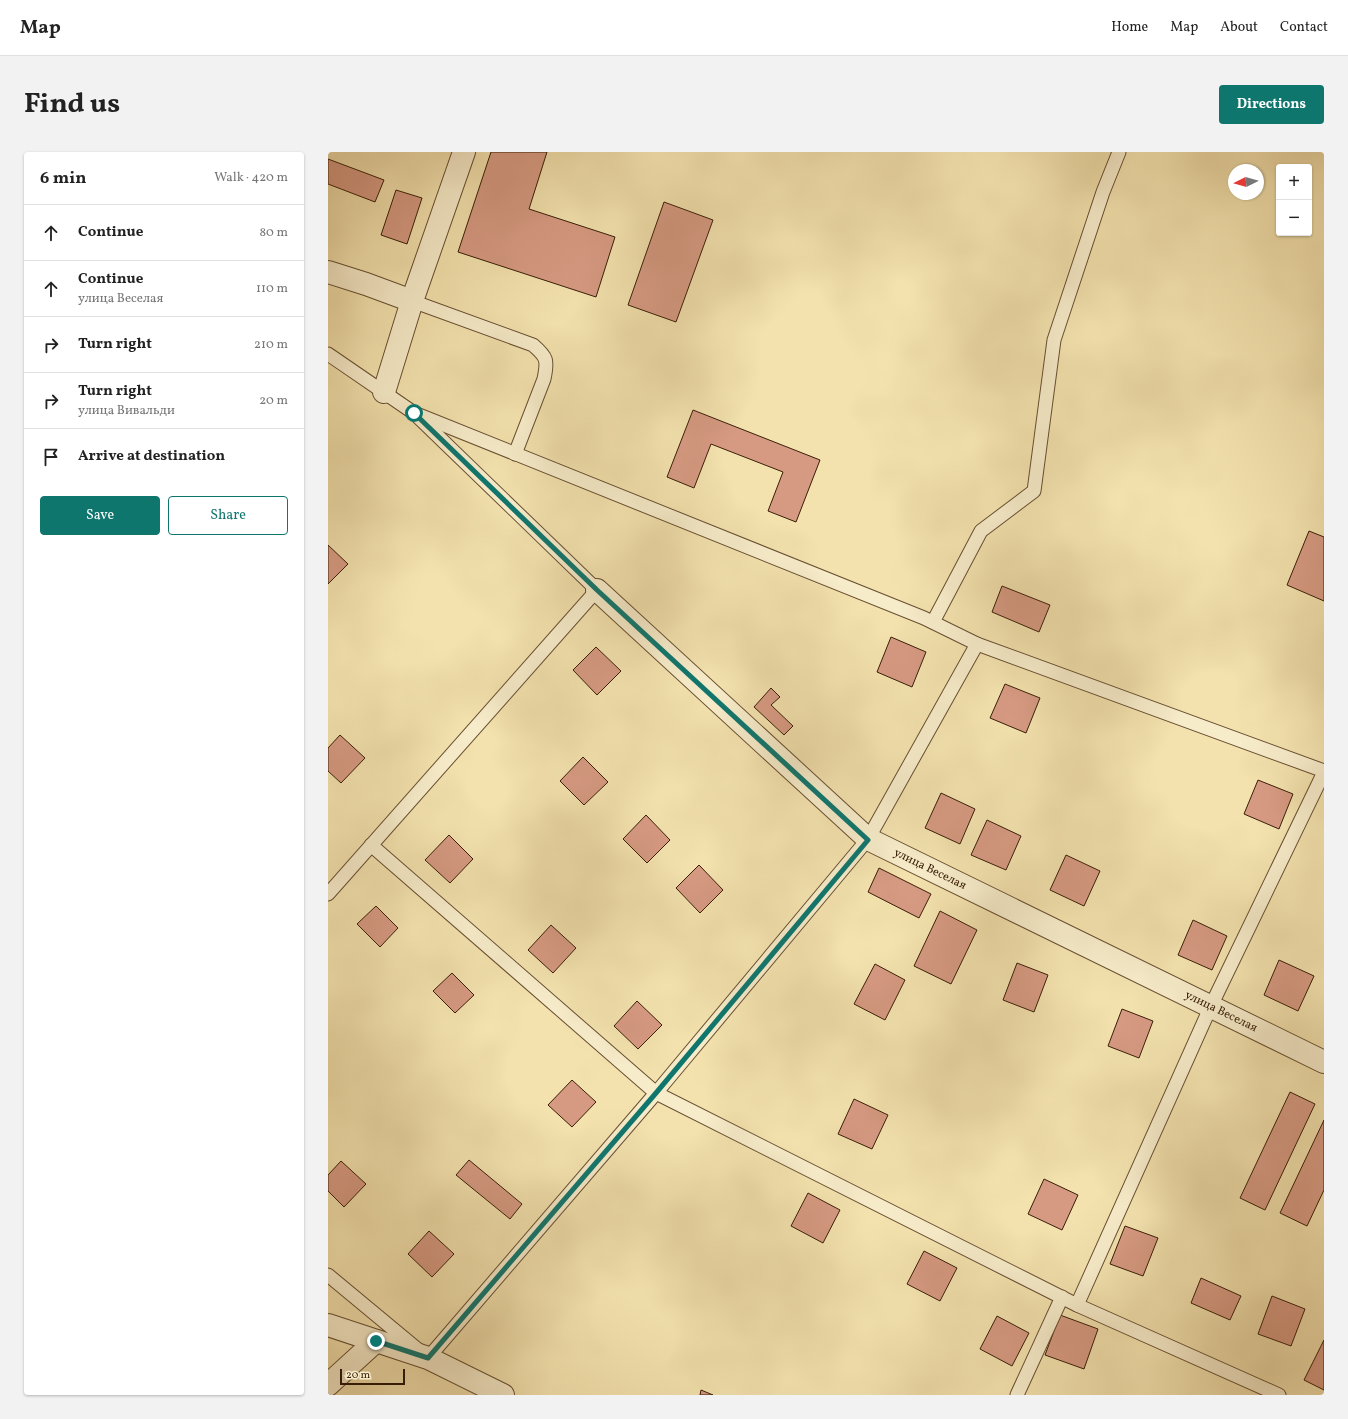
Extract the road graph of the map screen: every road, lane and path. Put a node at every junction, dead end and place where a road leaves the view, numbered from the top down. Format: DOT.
graph roads {
  1 [pos="464,152"];
  2 [pos="1119,152"];
  3 [pos="328,272"];
  4 [pos="412,301"];
  5 [pos="328,354"];
  6 [pos="384,392"];
  7 [pos="414,413"];
  8 [pos="514,454"];
  9 [pos="597,590"];
  10 [pos="933,622"];
  11 [pos="977,644"];
  12 [pos="1324,772"];
  13 [pos="868,840"];
  14 [pos="372,845"];
  15 [pos="328,894"];
  16 [pos="1211,1006"];
  17 [pos="1324,1062"];
  18 [pos="656,1093"];
  19 [pos="328,1275"];
  20 [pos="1062,1297"];
  21 [pos="1077,1305"];
  22 [pos="328,1325"];
  23 [pos="376,1341"];
  24 [pos="428,1358"];
  25 [pos="328,1385"];
  26 [pos="503,1395"];
  27 [pos="1017,1395"];
  28 [pos="1279,1395"];
  1 -- 4 [label="street"];
  2 -- 10 [label="lane"];
  3 -- 4 [label="street"];
  4 -- 6 [label="street"];
  4 -- 8 [label="lane"];
  5 -- 6 [label="lane"];
  6 -- 7 [label="lane"];
  7 -- 8 [label="lane"];
  7 -- 9 [label="lane"];
  8 -- 10 [label="lane"];
  9 -- 13 [label="street, улица Веселая"];
  9 -- 14 [label="lane"];
  10 -- 11 [label="lane"];
  11 -- 12 [label="lane"];
  11 -- 13 [label="lane"];
  12 -- 16 [label="lane"];
  13 -- 16 [label="street, улица Веселая"];
  13 -- 18 [label="lane"];
  14 -- 15 [label="lane"];
  14 -- 18 [label="lane"];
  16 -- 17 [label="street, улица Веселая"];
  16 -- 21 [label="lane"];
  18 -- 20 [label="lane"];
  18 -- 24 [label="lane"];
  19 -- 24 [label="lane"];
  20 -- 21 [label="lane"];
  20 -- 27 [label="lane"];
  21 -- 28 [label="lane"];
  22 -- 23 [label="street"];
  23 -- 24 [label="street"];
  23 -- 25 [label="street"];
  24 -- 26 [label="street"];
}
